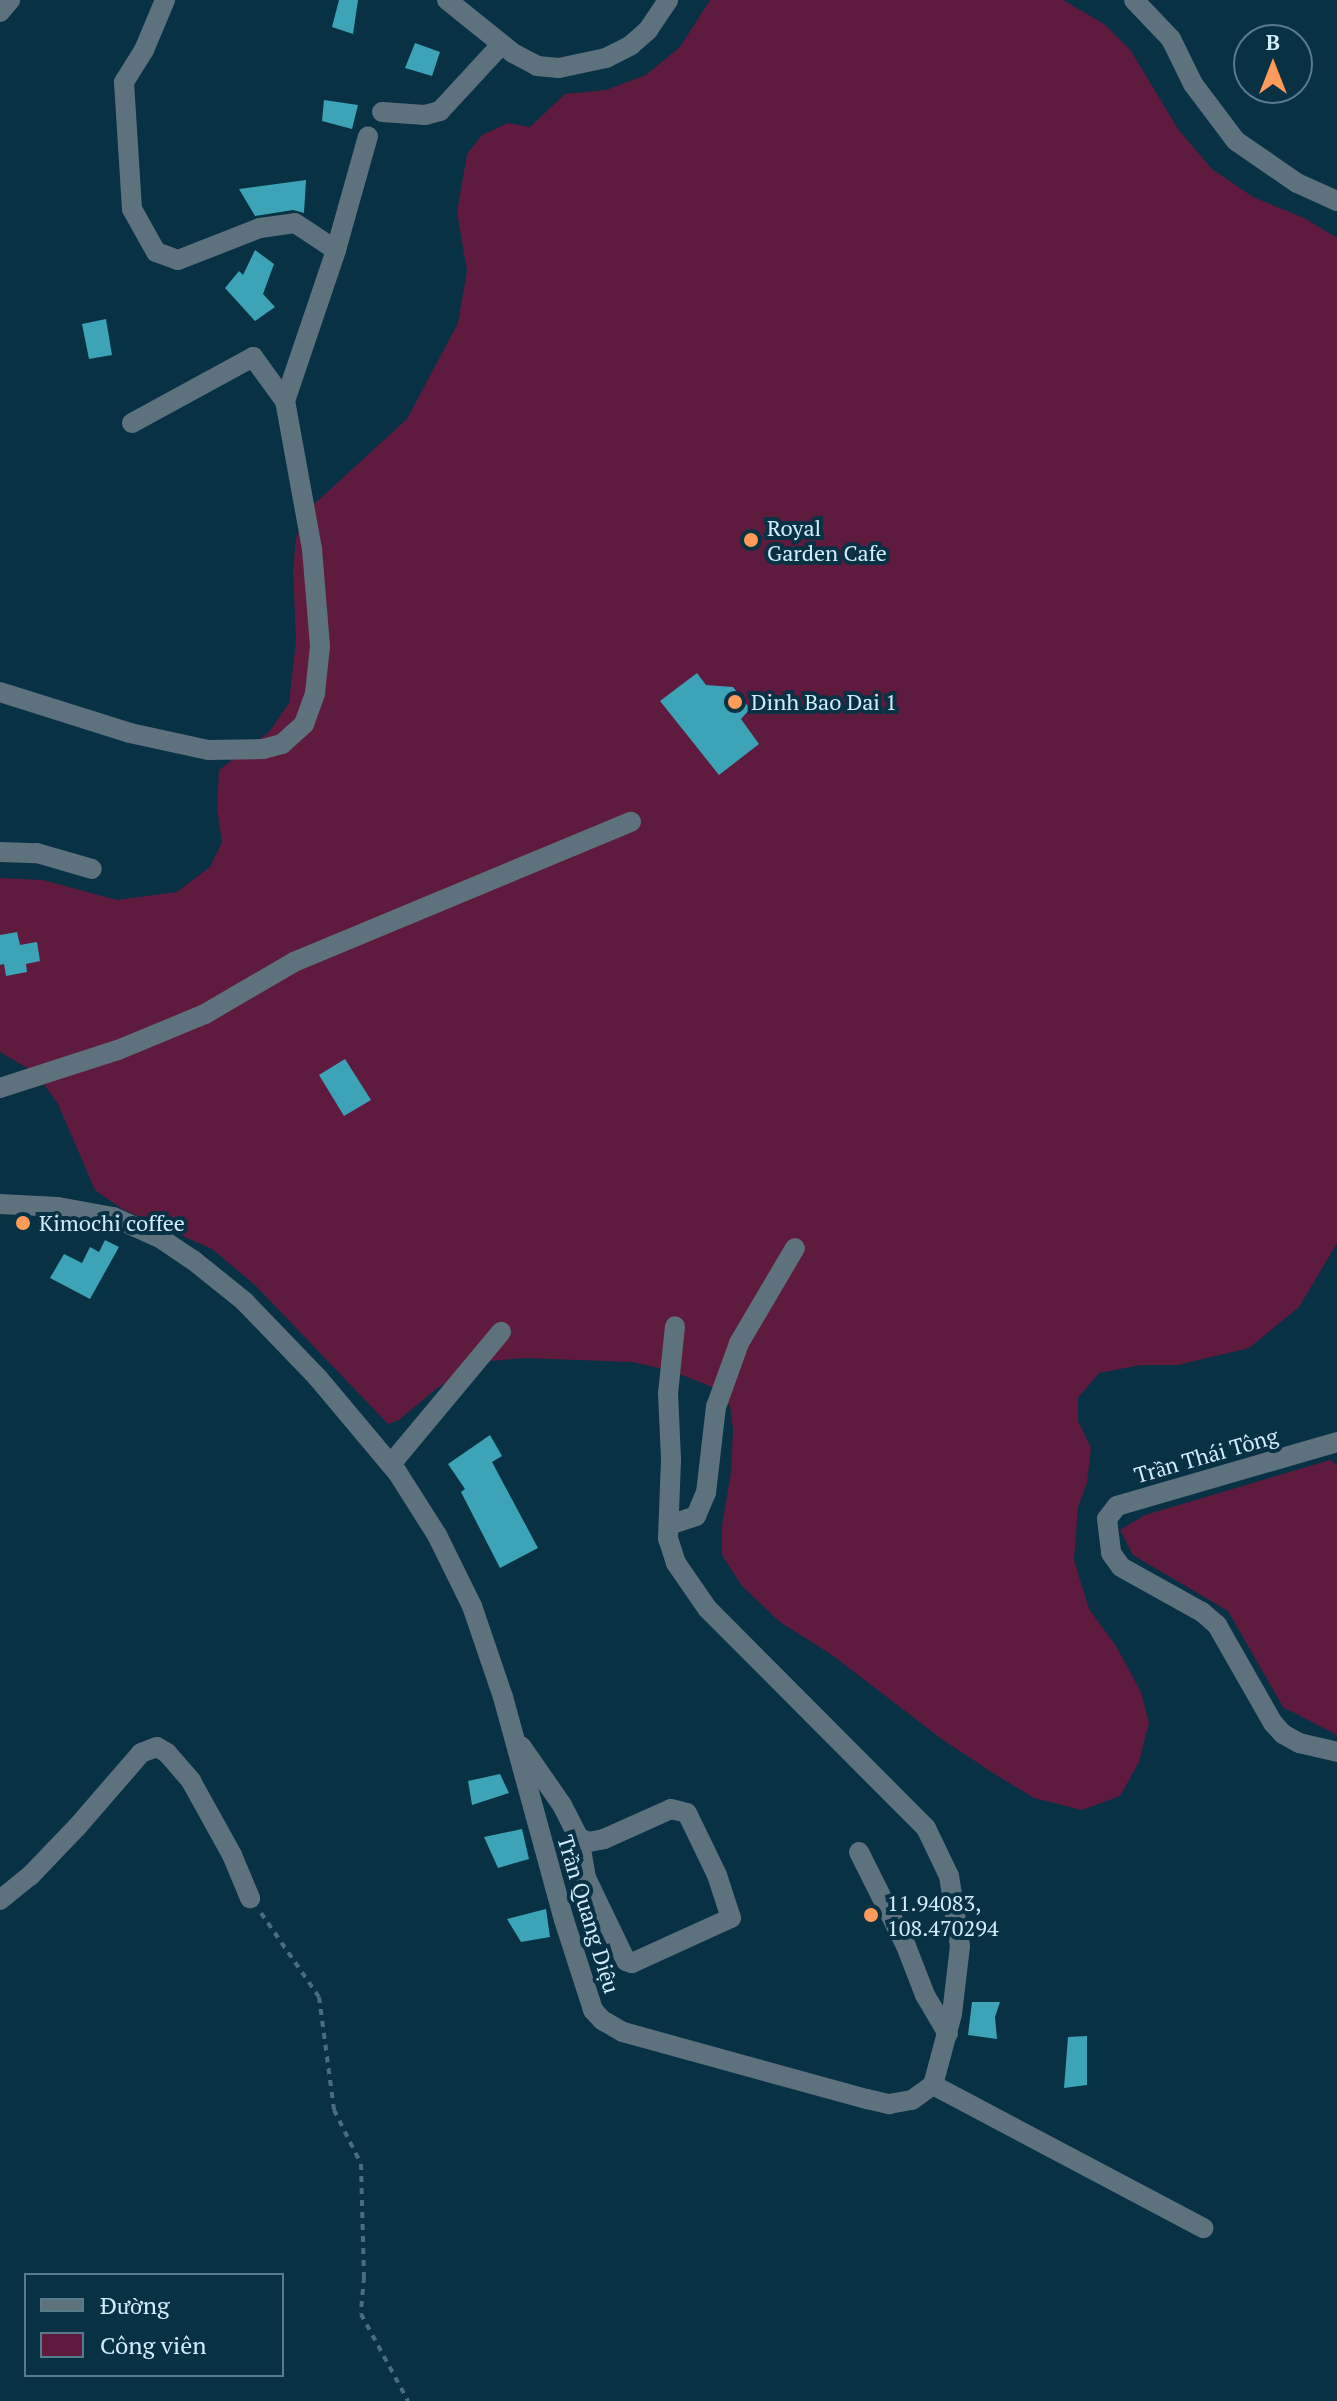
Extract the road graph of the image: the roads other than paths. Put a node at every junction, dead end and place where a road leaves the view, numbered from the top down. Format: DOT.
graph roads {
  1 [pos="10,0"];
  2 [pos="165,0"];
  3 [pos="447,0"];
  4 [pos="668,0"];
  5 [pos="1134,0"];
  6 [pos="0,12"];
  7 [pos="501,45"];
  8 [pos="382,112"];
  9 [pos="368,136"];
  10 [pos="1337,201"];
  11 [pos="336,250"];
  12 [pos="285,401"];
  13 [pos="132,423"];
  14 [pos="0,692"];
  15 [pos="631,822"];
  16 [pos="0,852"];
  17 [pos="92,869"];
  18 [pos="0,1088"];
  19 [pos="0,1204"];
  20 [pos="795,1248"];
  21 [pos="675,1326"];
  22 [pos="501,1332"];
  23 [pos="1337,1442"];
  24 [pos="391,1464"];
  25 [pos="669,1525"];
  26 [pos="512,1735"];
  27 [pos="1337,1752"];
  28 [pos="579,1838"];
  29 [pos="859,1852"];
  30 [pos="250,1898"];
  31 [pos="0,1900"];
  32 [pos="948,2034"];
  33 [pos="933,2085"];
  34 [pos="1203,2228"];
  1 -- 6 [label="street"];
  2 -- 11 [label="street"];
  3 -- 7 [label="street"];
  4 -- 7 [label="street"];
  5 -- 10 [label="street"];
  7 -- 8 [label="street"];
  9 -- 11 [label="street"];
  11 -- 12 [label="street"];
  12 -- 13 [label="street"];
  12 -- 14 [label="street"];
  15 -- 18 [label="street"];
  16 -- 17 [label="street"];
  19 -- 24 [label="street, Trần Quang Diệu"];
  20 -- 25 [label="street"];
  21 -- 25 [label="street"];
  22 -- 24 [label="street"];
  23 -- 27 [label="street, Trần Thái Tông"];
  24 -- 26 [label="street, Trần Quang Diệu"];
  25 -- 32 [label="street"];
  26 -- 28 [label="street"];
  26 -- 33 [label="street, Trần Quang Diệu"];
  28 -- 28 [label="street"];
  29 -- 32 [label="street"];
  30 -- 31 [label="street"];
  32 -- 33 [label="street"];
  33 -- 34 [label="street"];
}
